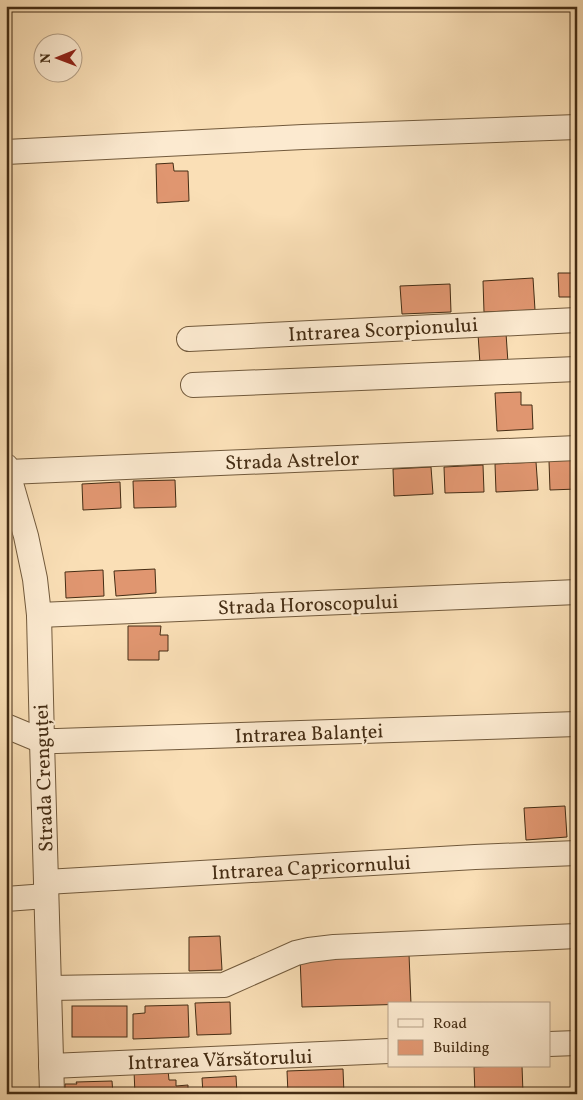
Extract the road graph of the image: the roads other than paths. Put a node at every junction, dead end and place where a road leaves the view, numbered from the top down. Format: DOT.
graph roads {
  1 [pos="577,127"];
  2 [pos="6,152"];
  3 [pos="577,320"];
  4 [pos="189,339"];
  5 [pos="577,369"];
  6 [pos="194,385"];
  7 [pos="577,448"];
  8 [pos="7,469"];
  9 [pos="577,592"];
  10 [pos="39,615"];
  11 [pos="577,724"];
  12 [pos="6,726"];
  13 [pos="42,741"];
  14 [pos="577,853"];
  15 [pos="46,889"];
  16 [pos="6,899"];
  17 [pos="577,936"];
  18 [pos="50,988"];
  19 [pos="577,1043"];
  20 [pos="550,1044"];
  21 [pos="388,1052"];
  22 [pos="51,1066"];
  23 [pos="52,1094"];
  1 -- 2 [label="street"];
  3 -- 4 [label="street, Intrarea Scorpionului"];
  5 -- 6 [label="street"];
  7 -- 8 [label="street, Strada Astrelor"];
  8 -- 10 [label="street, Strada Crenguței"];
  9 -- 10 [label="street, Strada Horoscopului"];
  10 -- 13 [label="street, Strada Crenguței"];
  11 -- 13 [label="street, Intrarea Balanței"];
  12 -- 13 [label="street"];
  13 -- 15 [label="street, Strada Crenguței"];
  14 -- 15 [label="street, Intrarea Capricornului"];
  15 -- 16 [label="street, Intrarea Capricornului"];
  15 -- 18 [label="street, Strada Crenguței"];
  17 -- 18 [label="street"];
  18 -- 22 [label="street, Strada Crenguței"];
  19 -- 20 [label="street"];
  21 -- 22 [label="street, Intrarea Vărsătorului"];
  22 -- 23 [label="street, Strada Crenguței"];
}
